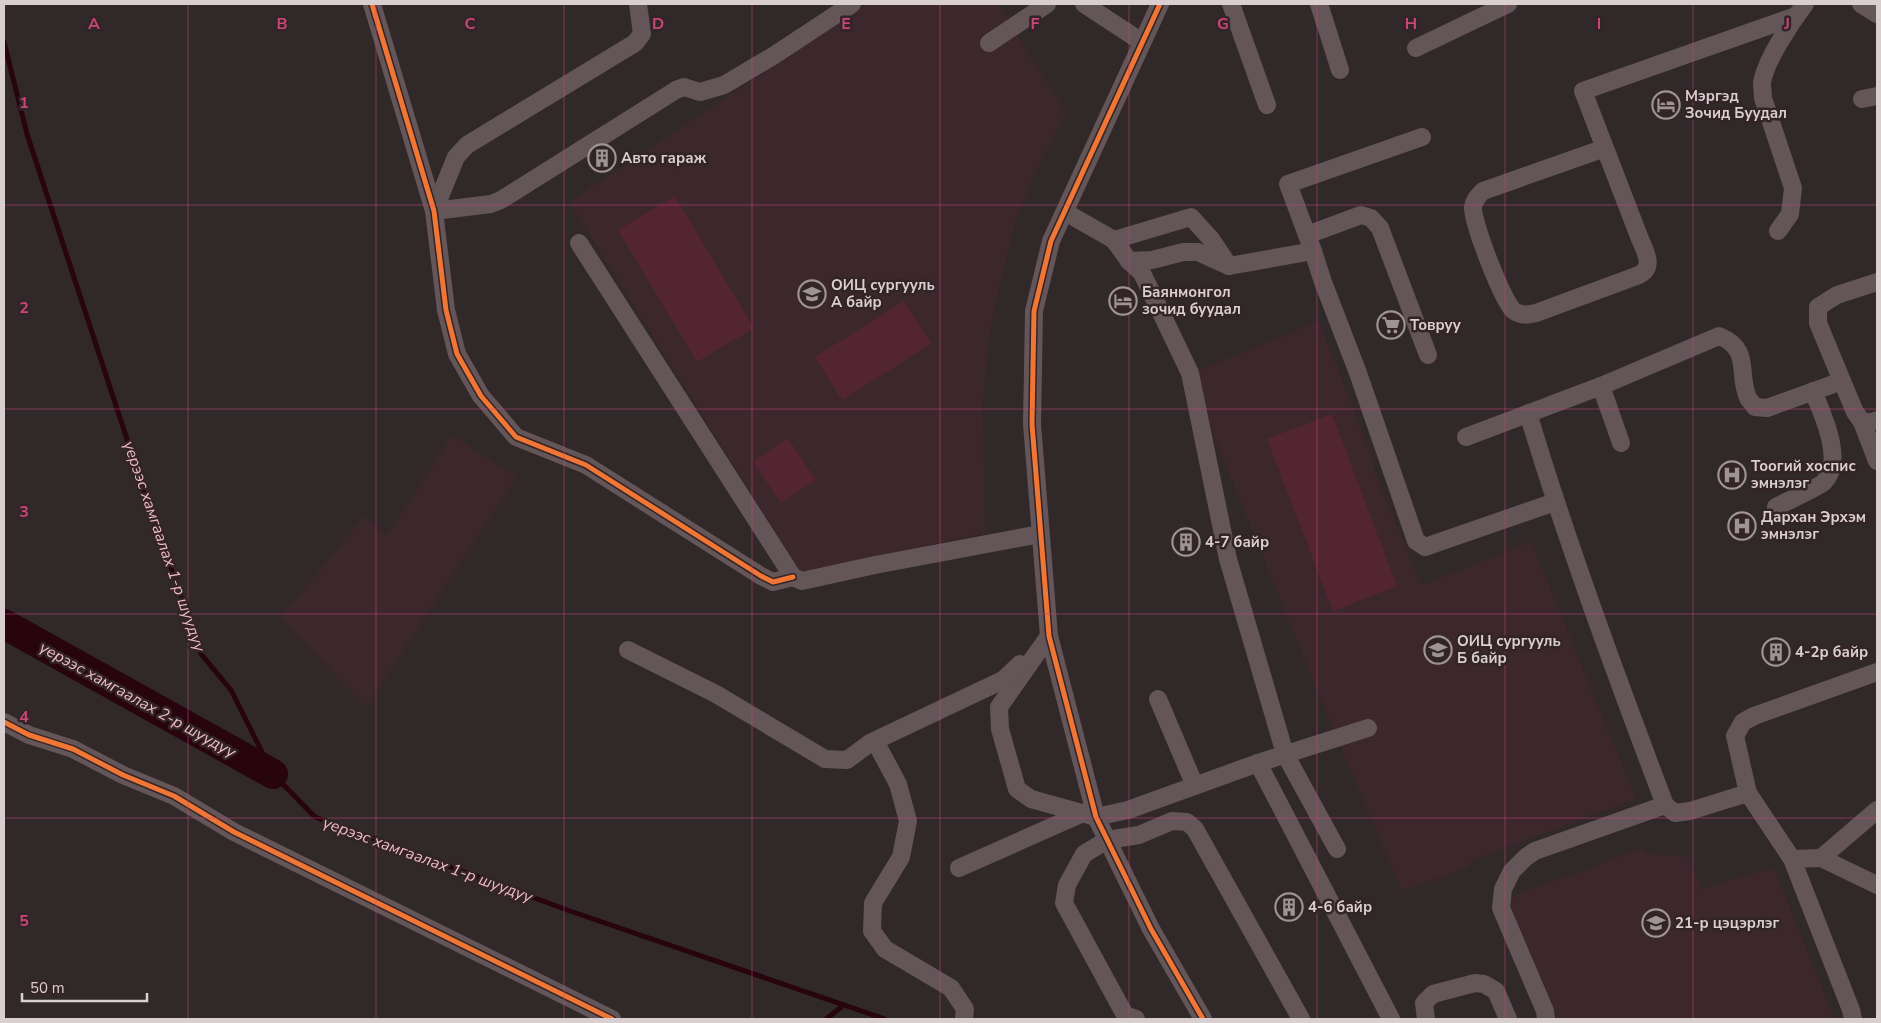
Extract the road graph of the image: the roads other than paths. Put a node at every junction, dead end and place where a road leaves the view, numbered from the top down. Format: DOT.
graph roads {
  1 [pos="372,4"];
  2 [pos="638,4"];
  3 [pos="850,4"];
  4 [pos="1047,4"];
  5 [pos="1084,4"];
  6 [pos="1160,4"];
  7 [pos="1232,4"];
  8 [pos="1319,4"];
  9 [pos="1508,4"];
  10 [pos="1861,4"];
  11 [pos="1801,10"];
  12 [pos="1877,14"];
  13 [pos="1142,42"];
  14 [pos="989,43"];
  15 [pos="1416,48"];
  16 [pos="1340,70"];
  17 [pos="1267,105"];
  18 [pos="1422,137"];
  19 [pos="1605,148"];
  20 [pos="434,211"];
  21 [pos="1065,212"];
  22 [pos="1778,231"];
  23 [pos="1114,240"];
  24 [pos="579,243"];
  25 [pos="1310,243"];
  26 [pos="1129,261"];
  27 [pos="1230,266"];
  28 [pos="1877,282"];
  29 [pos="1428,355"];
  30 [pos="1842,381"];
  31 [pos="1601,386"];
  32 [pos="1813,391"];
  33 [pos="1528,413"];
  34 [pos="1870,421"];
  35 [pos="1466,436"];
  36 [pos="1621,443"];
  37 [pos="1877,460"];
  38 [pos="1555,502"];
  39 [pos="1776,507"];
  40 [pos="1040,534"];
  41 [pos="793,577"];
  42 [pos="1049,636"];
  43 [pos="628,650"];
  44 [pos="1877,672"];
  45 [pos="1158,699"];
  46 [pos="4,722"];
  47 [pos="1368,728"];
  48 [pos="875,741"];
  49 [pos="1286,754"];
  50 [pos="1258,763"];
  51 [pos="1195,786"];
  52 [pos="1748,793"];
  53 [pos="1665,805"];
  54 [pos="1877,810"];
  55 [pos="1089,815"];
  56 [pos="1107,840"];
  57 [pos="1337,849"];
  58 [pos="1792,858"];
  59 [pos="1821,858"];
  60 [pos="959,868"];
  61 [pos="1877,885"];
  62 [pos="612,1019"];
  63 [pos="964,1019"];
  64 [pos="1136,1019"];
  65 [pos="1203,1019"];
  66 [pos="1301,1019"];
  67 [pos="1391,1019"];
  68 [pos="1426,1019"];
  69 [pos="1508,1019"];
  70 [pos="1546,1019"];
  71 [pos="1852,1019"];
  1 -- 20 [label="street"];
  2 -- 20 [label="street"];
  3 -- 20 [label="street"];
  4 -- 14 [label="street"];
  5 -- 13 [label="street"];
  6 -- 13 [label="street"];
  7 -- 17 [label="street"];
  8 -- 16 [label="street"];
  9 -- 15 [label="street"];
  10 -- 12 [label="street"];
  11 -- 19 [label="street"];
  11 -- 22 [label="street"];
  13 -- 21 [label="street"];
  18 -- 25 [label="street"];
  19 -- 19 [label="street"];
  20 -- 41 [label="street"];
  21 -- 23 [label="street"];
  21 -- 40 [label="street"];
  23 -- 26 [label="street"];
  23 -- 27 [label="street"];
  24 -- 41 [label="street"];
  25 -- 27 [label="street"];
  25 -- 29 [label="street"];
  25 -- 38 [label="street"];
  26 -- 27 [label="street"];
  26 -- 49 [label="street"];
  28 -- 30 [label="street"];
  30 -- 32 [label="street"];
  30 -- 34 [label="street"];
  31 -- 32 [label="street"];
  31 -- 33 [label="street"];
  31 -- 36 [label="street"];
  32 -- 39 [label="street"];
  33 -- 35 [label="street"];
  33 -- 38 [label="street"];
  34 -- 37 [label="street"];
  38 -- 53 [label="street"];
  40 -- 41 [label="street"];
  40 -- 42 [label="street"];
  42 -- 48 [label="street"];
  42 -- 55 [label="street"];
  42 -- 55 [label="street"];
  43 -- 48 [label="street"];
  44 -- 52 [label="street"];
  45 -- 51 [label="street"];
  46 -- 62 [label="street"];
  47 -- 49 [label="street"];
  48 -- 63 [label="street"];
  49 -- 50 [label="street"];
  49 -- 57 [label="street"];
  50 -- 51 [label="street"];
  50 -- 67 [label="street"];
  51 -- 55 [label="street"];
  52 -- 53 [label="street"];
  52 -- 58 [label="street"];
  53 -- 70 [label="street"];
  54 -- 59 [label="street"];
  55 -- 56 [label="street"];
  55 -- 60 [label="street"];
  56 -- 64 [label="street"];
  56 -- 65 [label="street"];
  56 -- 66 [label="street"];
  58 -- 59 [label="street"];
  58 -- 71 [label="street"];
  59 -- 61 [label="street"];
  68 -- 69 [label="street"];
}
